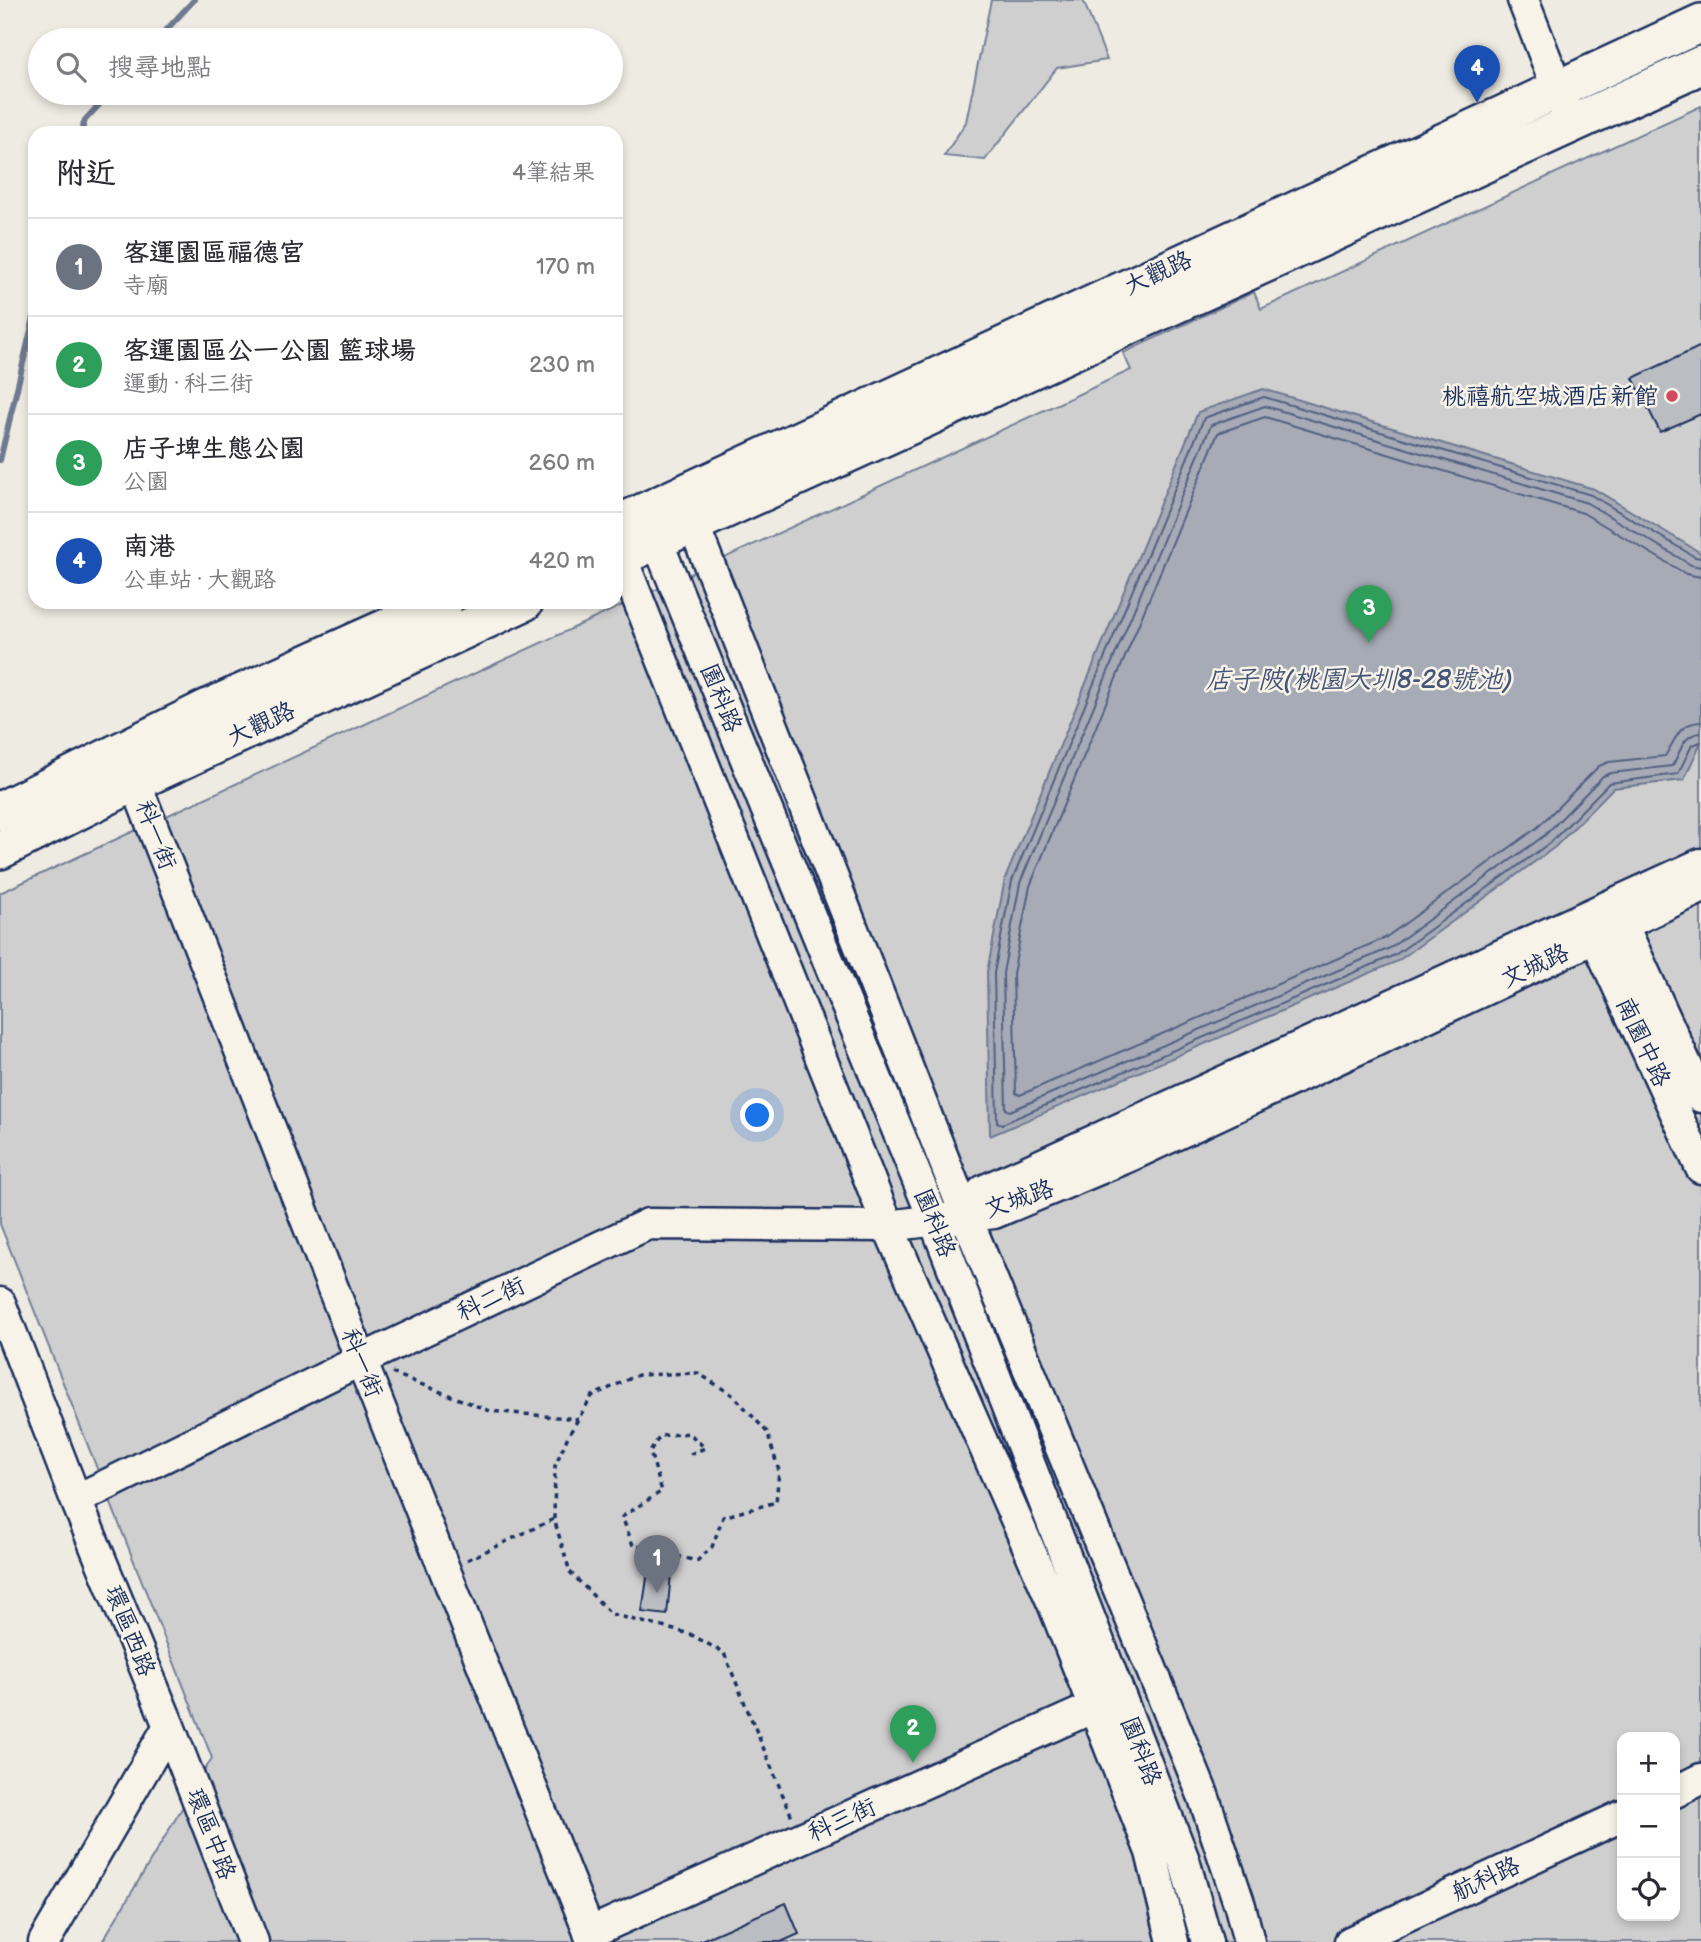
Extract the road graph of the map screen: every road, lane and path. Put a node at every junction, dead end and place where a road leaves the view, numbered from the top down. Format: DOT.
graph roads {
  1 [pos="1523,0"];
  2 [pos="1701,23"];
  3 [pos="1701,65"];
  4 [pos="1557,88"];
  5 [pos="1572,124"];
  6 [pos="687,509"];
  7 [pos="628,539"];
  8 [pos="428,609"];
  9 [pos="509,609"];
  10 [pos="135,782"];
  11 [pos="0,811"];
  12 [pos="0,850"];
  13 [pos="1701,864"];
  14 [pos="1701,888"];
  15 [pos="1604,921"];
  16 [pos="1701,1097"];
  17 [pos="1701,1168"];
  18 [pos="966,1216"];
  19 [pos="935,1222"];
  20 [pos="888,1226"];
  21 [pos="0,1303"];
  22 [pos="360,1360"];
  23 [pos="578,1419"];
  24 [pos="690,1454"];
  25 [pos="76,1500"];
  26 [pos="554,1519"];
  27 [pos="445,1571"];
  28 [pos="1094,1707"];
  29 [pos="169,1726"];
  30 [pos="1701,1779"];
  31 [pos="1680,1790"];
  32 [pos="1617,1818"];
  33 [pos="801,1838"];
  34 [pos="591,1938"];
  35 [pos="44,1942"];
  36 [pos="253,1942"];
  37 [pos="1172,1942"];
  38 [pos="1207,1942"];
  39 [pos="1249,1942"];
  40 [pos="1350,1942"];
  1 -- 4 [label="street"];
  2 -- 4 [label="main road, 大觀路"];
  3 -- 5 [label="main road, 大觀路"];
  4 -- 5 [label="street"];
  4 -- 6 [label="main road, 大觀路"];
  5 -- 6 [label="main road, 大觀路"];
  6 -- 7 [label="main road, 大觀路"];
  6 -- 18 [label="street"];
  7 -- 19 [label="street, 園科路"];
  7 -- 20 [label="street"];
  8 -- 11 [label="main road, 大觀路"];
  9 -- 10 [label="main road, 大觀路"];
  10 -- 12 [label="main road, 大觀路"];
  10 -- 22 [label="street, 科一街"];
  13 -- 15 [label="street, 文城路"];
  14 -- 15 [label="street, 文城路"];
  15 -- 16 [label="street, 南園中路"];
  15 -- 17 [label="street, 南園中路"];
  15 -- 18 [label="street, 文城路"];
  18 -- 19 [label="street, 科二街"];
  18 -- 39 [label="street"];
  19 -- 20 [label="street, 科二街"];
  19 -- 38 [label="street, 園科路"];
  20 -- 22 [label="street, 科二街"];
  20 -- 28 [label="street"];
  21 -- 25 [label="street, 環區西路"];
  22 -- 23 [label="path"];
  22 -- 25 [label="street, 科二街"];
  22 -- 27 [label="street, 科一街"];
  23 -- 24 [label="path"];
  23 -- 26 [label="path"];
  25 -- 29 [label="street, 環區西路"];
  26 -- 27 [label="path"];
  26 -- 33 [label="path"];
  27 -- 34 [label="street, 科一街"];
  28 -- 33 [label="street, 科三街"];
  28 -- 37 [label="street"];
  29 -- 35 [label="street"];
  29 -- 36 [label="street, 環區中路"];
  30 -- 31 [label="street"];
  32 -- 40 [label="street, 航科路"];
  33 -- 34 [label="street, 科三街"];
}
